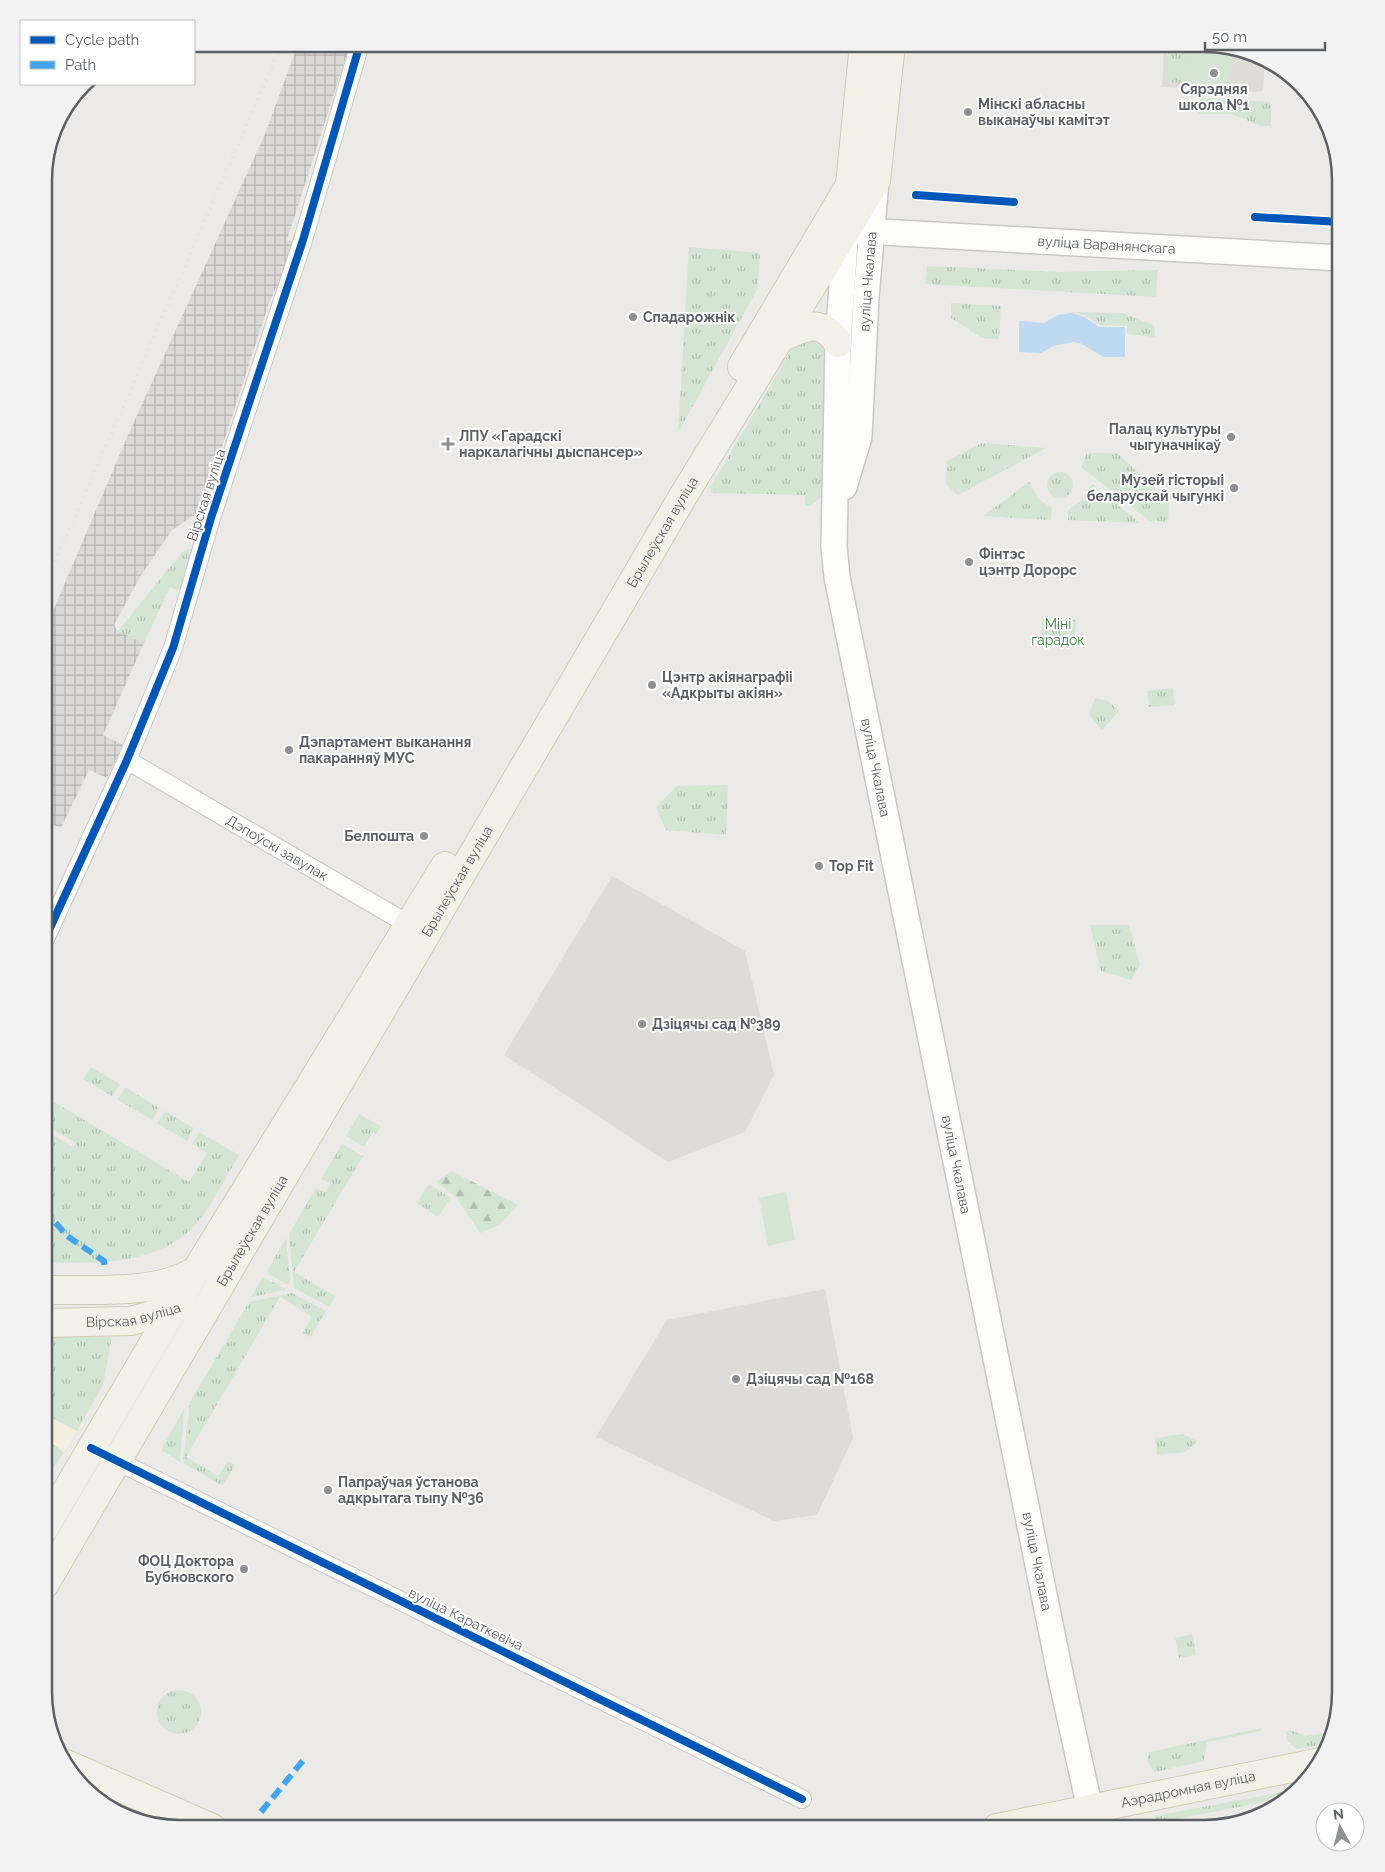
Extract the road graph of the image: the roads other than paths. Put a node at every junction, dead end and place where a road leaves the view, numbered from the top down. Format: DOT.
graph roads {
  1 [pos="357,53"];
  2 [pos="864,53"];
  3 [pos="889,53"];
  4 [pos="863,183"];
  5 [pos="859,231"];
  6 [pos="1332,257"];
  7 [pos="782,337"];
  8 [pos="838,343"];
  9 [pos="835,519"];
  10 [pos="127,760"];
  11 [pos="53,922"];
  12 [pos="417,929"];
  13 [pos="196,1271"];
  14 [pos="142,1287"];
  15 [pos="218,1288"];
  16 [pos="52,1290"];
  17 [pos="174,1309"];
  18 [pos="131,1321"];
  19 [pos="52,1323"];
  20 [pos="148,1354"];
  21 [pos="174,1365"];
  22 [pos="91,1448"];
  23 [pos="118,1462"];
  24 [pos="52,1515"];
  25 [pos="52,1572"];
  26 [pos="1310,1765"];
  27 [pos="80,1770"];
  28 [pos="802,1799"];
  29 [pos="194,1820"];
  30 [pos="1093,1820"];
  31 [pos="1101,1820"];
  1 -- 10 [label="street, Вірская вуліца"];
  2 -- 4 [label="main road"];
  3 -- 4 [label="main road"];
  4 -- 5 [label="main road, Брылеўская вуліца"];
  4 -- 12 [label="main road, Брылеўская вуліца"];
  5 -- 6 [label="main road, вуліца Варанянскага"];
  5 -- 7 [label="main road, Брылеўская вуліца"];
  5 -- 8 [label="main road, вуліца Чкалава"];
  5 -- 9 [label="main road, вуліца Чкалава"];
  7 -- 8 [label="main road"];
  7 -- 12 [label="main road, Брылеўская вуліца"];
  8 -- 9 [label="main road, вуліца Чкалава"];
  9 -- 30 [label="main road, вуліца Чкалава"];
  10 -- 11 [label="street, Вірская вуліца"];
  10 -- 12 [label="street, Дэпоўскі завулак"];
  12 -- 13 [label="main road, Брылеўская вуліца"];
  12 -- 15 [label="main road, Брылеўская вуліца"];
  13 -- 14 [label="main road, Вірская вуліца"];
  13 -- 17 [label="main road, Брылеўская вуліца"];
  14 -- 16 [label="main road, Вірская вуліца"];
  14 -- 17 [label="main road"];
  15 -- 17 [label="main road, Вірская вуліца"];
  15 -- 21 [label="main road, Брылеўская вуліца"];
  17 -- 18 [label="main road, Вірская вуліца"];
  17 -- 20 [label="main road, Брылеўская вуліца"];
  17 -- 21 [label="main road"];
  18 -- 19 [label="main road, Вірская вуліца"];
  18 -- 20 [label="main road"];
  20 -- 22 [label="main road, Брылеўская вуліца"];
  21 -- 23 [label="main road, Брылеўская вуліца"];
  22 -- 23 [label="street, вуліца Караткевіча"];
  22 -- 24 [label="main road, Брылеўская вуліца"];
  23 -- 25 [label="main road, Брылеўская вуліца"];
  23 -- 28 [label="street, вуліца Караткевіча"];
  26 -- 31 [label="main road, Аэрадромная вуліца"];
  27 -- 29 [label="main road"];
}
